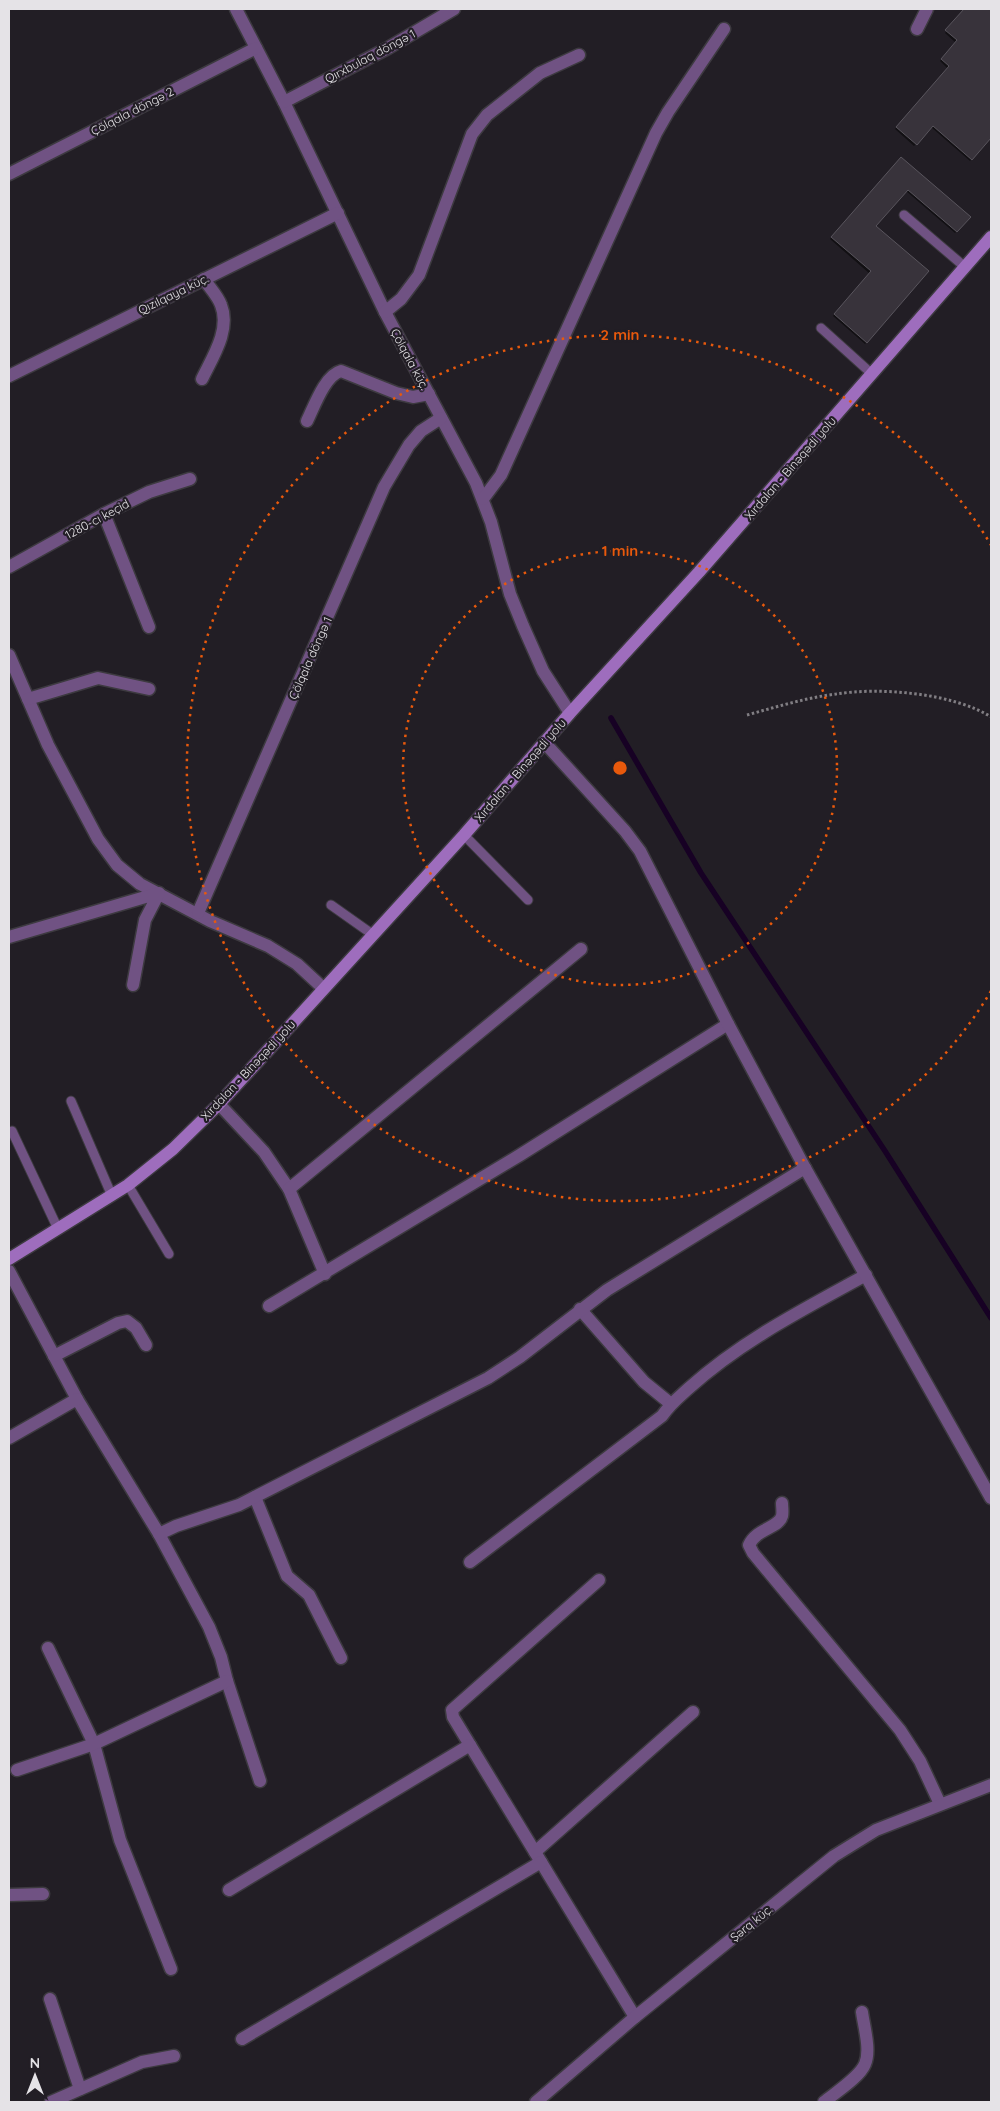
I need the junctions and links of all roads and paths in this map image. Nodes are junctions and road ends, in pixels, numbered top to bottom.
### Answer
1 (236, 9) edge
2 (454, 9) edge
3 (927, 9) edge
4 (724, 29) dead end
5 (917, 29) dead end
6 (256, 48) junction
7 (579, 55) dead end
8 (284, 102) junction
9 (9, 174) edge
10 (338, 213) junction
11 (904, 215) dead end
12 (991, 237) edge
13 (965, 267) junction
14 (204, 279) junction
15 (385, 312) junction
16 (821, 328) dead end
17 (872, 374) junction
18 (9, 376) edge
19 (202, 379) dead end
20 (428, 394) junction
21 (441, 418) junction
22 (306, 421) dead end
23 (190, 479) dead end
24 (483, 499) junction
25 (104, 514) junction
26 (9, 567) edge
27 (149, 627) dead end
28 (9, 655) edge
29 (149, 689) dead end
30 (28, 700) junction
31 (570, 713) junction
32 (747, 715) dead end
33 (991, 717) edge
34 (544, 742) junction
35 (464, 835) junction
36 (159, 894) junction
37 (528, 900) dead end
38 (331, 906) dead end
39 (198, 913) junction
40 (372, 934) junction
41 (9, 937) edge
42 (581, 949) dead end
43 (133, 985) dead end
44 (323, 988) junction
45 (728, 1024) junction
46 (71, 1101) dead end
47 (219, 1104) junction
48 (12, 1131) dead end
49 (805, 1168) junction
50 (128, 1186) junction
51 (289, 1189) junction
52 (112, 1196) junction
53 (58, 1229) junction
54 (169, 1254) dead end
55 (9, 1259) edge
56 (9, 1271) edge
57 (325, 1274) junction
58 (866, 1274) junction
59 (269, 1306) dead end
60 (580, 1309) junction
61 (146, 1345) dead end
62 (54, 1356) junction
63 (77, 1399) junction
64 (671, 1404) junction
65 (9, 1438) edge
66 (255, 1497) junction
67 (991, 1498) edge
68 (782, 1503) dead end
69 (159, 1534) junction
70 (470, 1562) dead end
71 (599, 1580) dead end
72 (48, 1648) dead end
73 (341, 1658) dead end
74 (227, 1682) junction
75 (692, 1712) dead end
76 (94, 1744) junction
77 (470, 1745) junction
78 (17, 1770) dead end
79 (260, 1781) dead end
80 (991, 1785) edge
81 (940, 1804) junction
82 (538, 1857) junction
83 (229, 1890) dead end
84 (43, 1894) dead end
85 (9, 1895) edge
86 (171, 1969) dead end
87 (50, 1999) dead end
88 (862, 2012) dead end
89 (635, 2017) junction
90 (242, 2039) dead end
91 (174, 2056) dead end
92 (80, 2089) junction
93 (51, 2102) edge
94 (536, 2102) edge
95 (824, 2102) edge

1 - 6 street, Çölqala küç.
2 - 8 street, Qırxbulaq döngə 1
3 - 5 street
4 - 24 street
6 - 8 street, Çölqala küç.
6 - 9 street, Çölqala döngə 2
7 - 15 street
8 - 10 street, Çölqala küç.
10 - 14 street, Qızılqaya küç.
10 - 15 street, Çölqala küç.
11 - 13 lane
12 - 13 main road, Xırdalan - Binəqədi yolu
13 - 17 main road, Xırdalan - Binəqədi yolu
14 - 18 street, Qızılqaya küç.
14 - 19 street
15 - 20 street, Çölqala küç.
16 - 17 lane
17 - 31 main road, Xırdalan - Binəqədi yolu
20 - 21 street, Çölqala küç.
20 - 22 street
21 - 24 street, Çölqala küç.
21 - 39 street, Çölqala döngə 1
23 - 25 street, 1280-cı keçid
24 - 31 street, Çölqala küç.
25 - 26 street, 1280-cı keçid
25 - 27 street
28 - 30 street
29 - 30 street
30 - 36 street
31 - 34 main road, Xırdalan - Binəqədi yolu
32 - 33 path
34 - 35 main road, Xırdalan - Binəqədi yolu
34 - 45 street
35 - 37 lane
35 - 40 main road, Xırdalan - Binəqədi yolu
36 - 39 street
36 - 41 street
36 - 43 street
38 - 40 lane
39 - 44 street
40 - 44 main road, Xırdalan - Binəqədi yolu
42 - 51 street
44 - 47 main road, Xırdalan - Binəqədi yolu
45 - 49 street
45 - 57 street
46 - 52 lane
47 - 50 main road, Xırdalan - Binəqədi yolu
47 - 51 street
48 - 53 lane
49 - 58 street
49 - 60 street
50 - 52 main road, Xırdalan - Binəqədi yolu
50 - 54 lane
51 - 57 street
52 - 53 main road, Xırdalan - Binəqədi yolu
53 - 55 main road, Xırdalan - Binəqədi yolu
56 - 62 street
57 - 59 street
58 - 64 street
58 - 67 street
60 - 64 street
60 - 66 street
61 - 62 street
62 - 63 street
63 - 65 street
63 - 69 street
64 - 70 street
66 - 69 street
66 - 73 street
68 - 81 street
69 - 74 street
71 - 77 street
72 - 76 street
74 - 76 street
74 - 79 street
75 - 82 street
76 - 78 street
76 - 86 street
77 - 82 street
77 - 83 street
80 - 81 street, Şərq küç.
81 - 89 street, Şərq küç.
82 - 89 street
82 - 90 street
84 - 85 street
87 - 92 street
88 - 95 street
89 - 94 street, Şərq küç.
91 - 92 street
92 - 93 street

